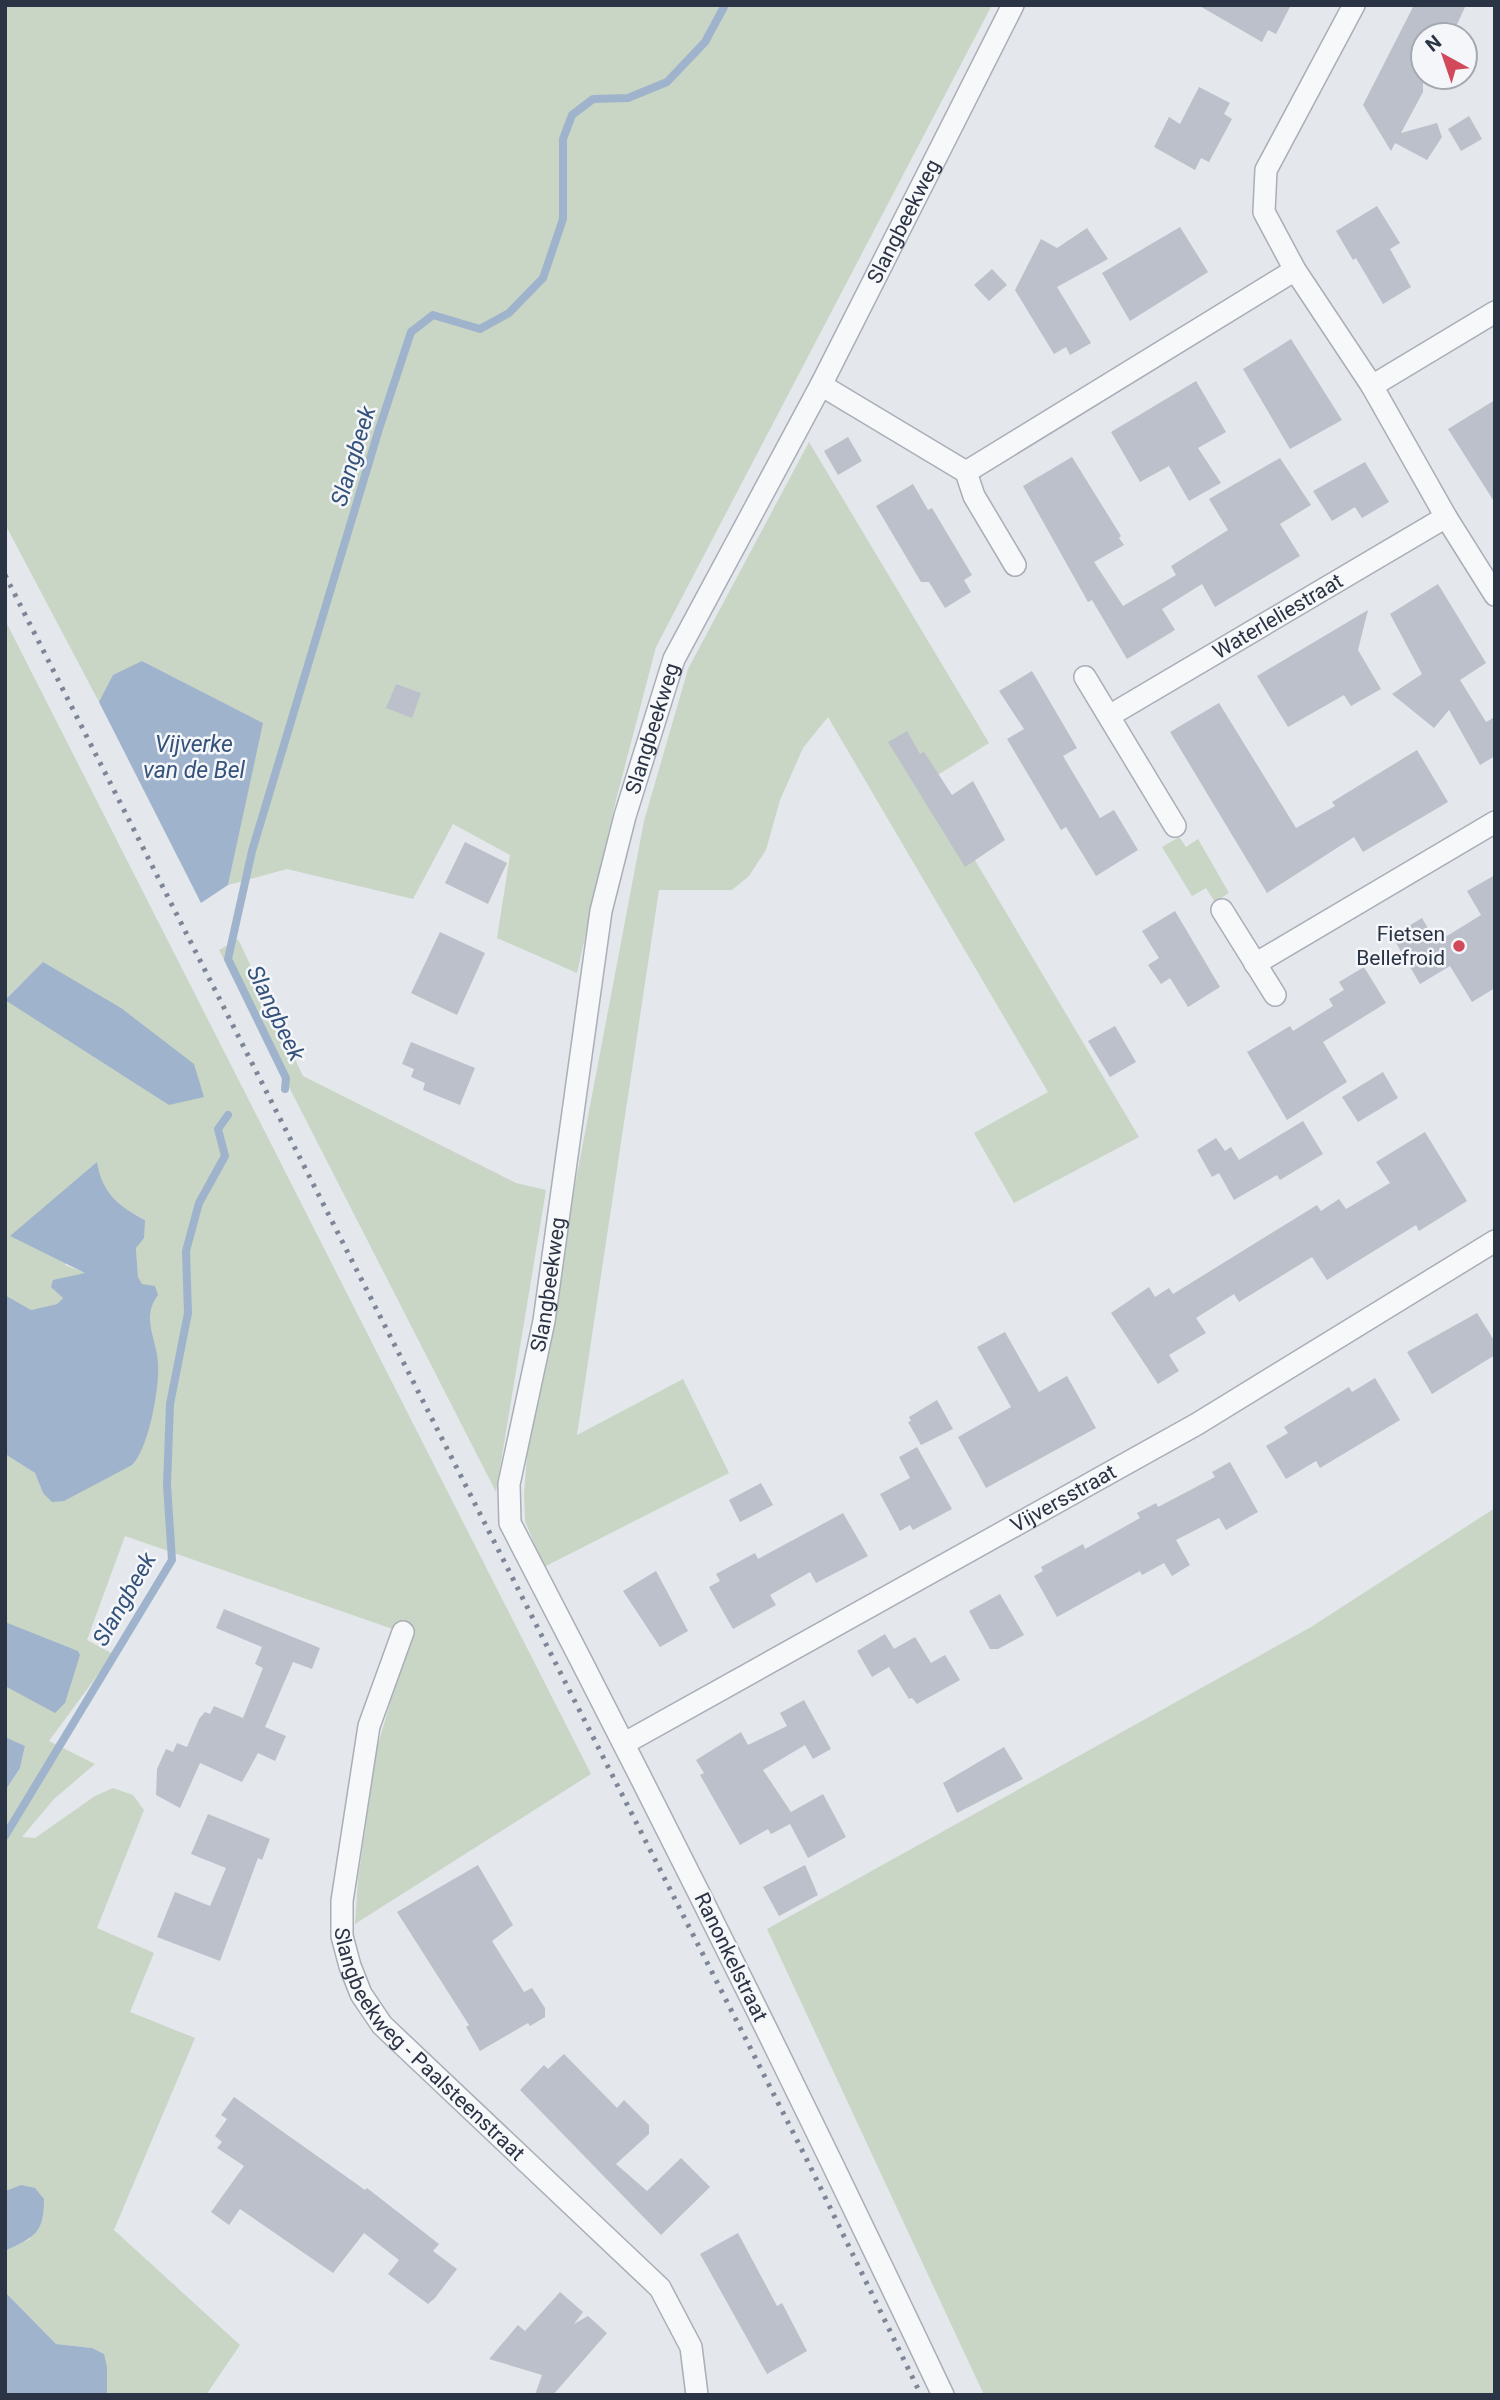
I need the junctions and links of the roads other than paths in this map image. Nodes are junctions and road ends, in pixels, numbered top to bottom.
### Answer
1 (1013, 5) edge
2 (1354, 5) edge
3 (1295, 270) junction
4 (1495, 312) edge
5 (821, 385) junction
6 (1372, 386) junction
7 (966, 472) junction
8 (1446, 517) junction
9 (1015, 565) dead end
10 (1495, 595) edge
11 (1085, 677) dead end
12 (1109, 716) junction
13 (1495, 822) edge
14 (1175, 826) dead end
15 (1222, 910) dead end
16 (1255, 964) junction
17 (1275, 995) dead end
18 (1495, 1241) edge
19 (510, 1523) joint
20 (403, 1632) dead end
21 (625, 1743) junction
22 (697, 2395) edge
23 (943, 2395) edge

1 - 5 street, Slangbeekweg
2 - 3 street
3 - 6 street
3 - 7 street
4 - 6 street
5 - 7 street
5 - 19 street, Slangbeekweg
6 - 8 street
7 - 9 street
8 - 10 street
8 - 12 street, Waterleliestraat
11 - 12 street
12 - 14 street
13 - 16 street
15 - 16 street
16 - 17 street
18 - 21 street, Vijversstraat
19 - 21 street, Ranonkelstraat
20 - 22 street, Slangbeekweg - Paalsteenstraat
21 - 23 street, Ranonkelstraat

